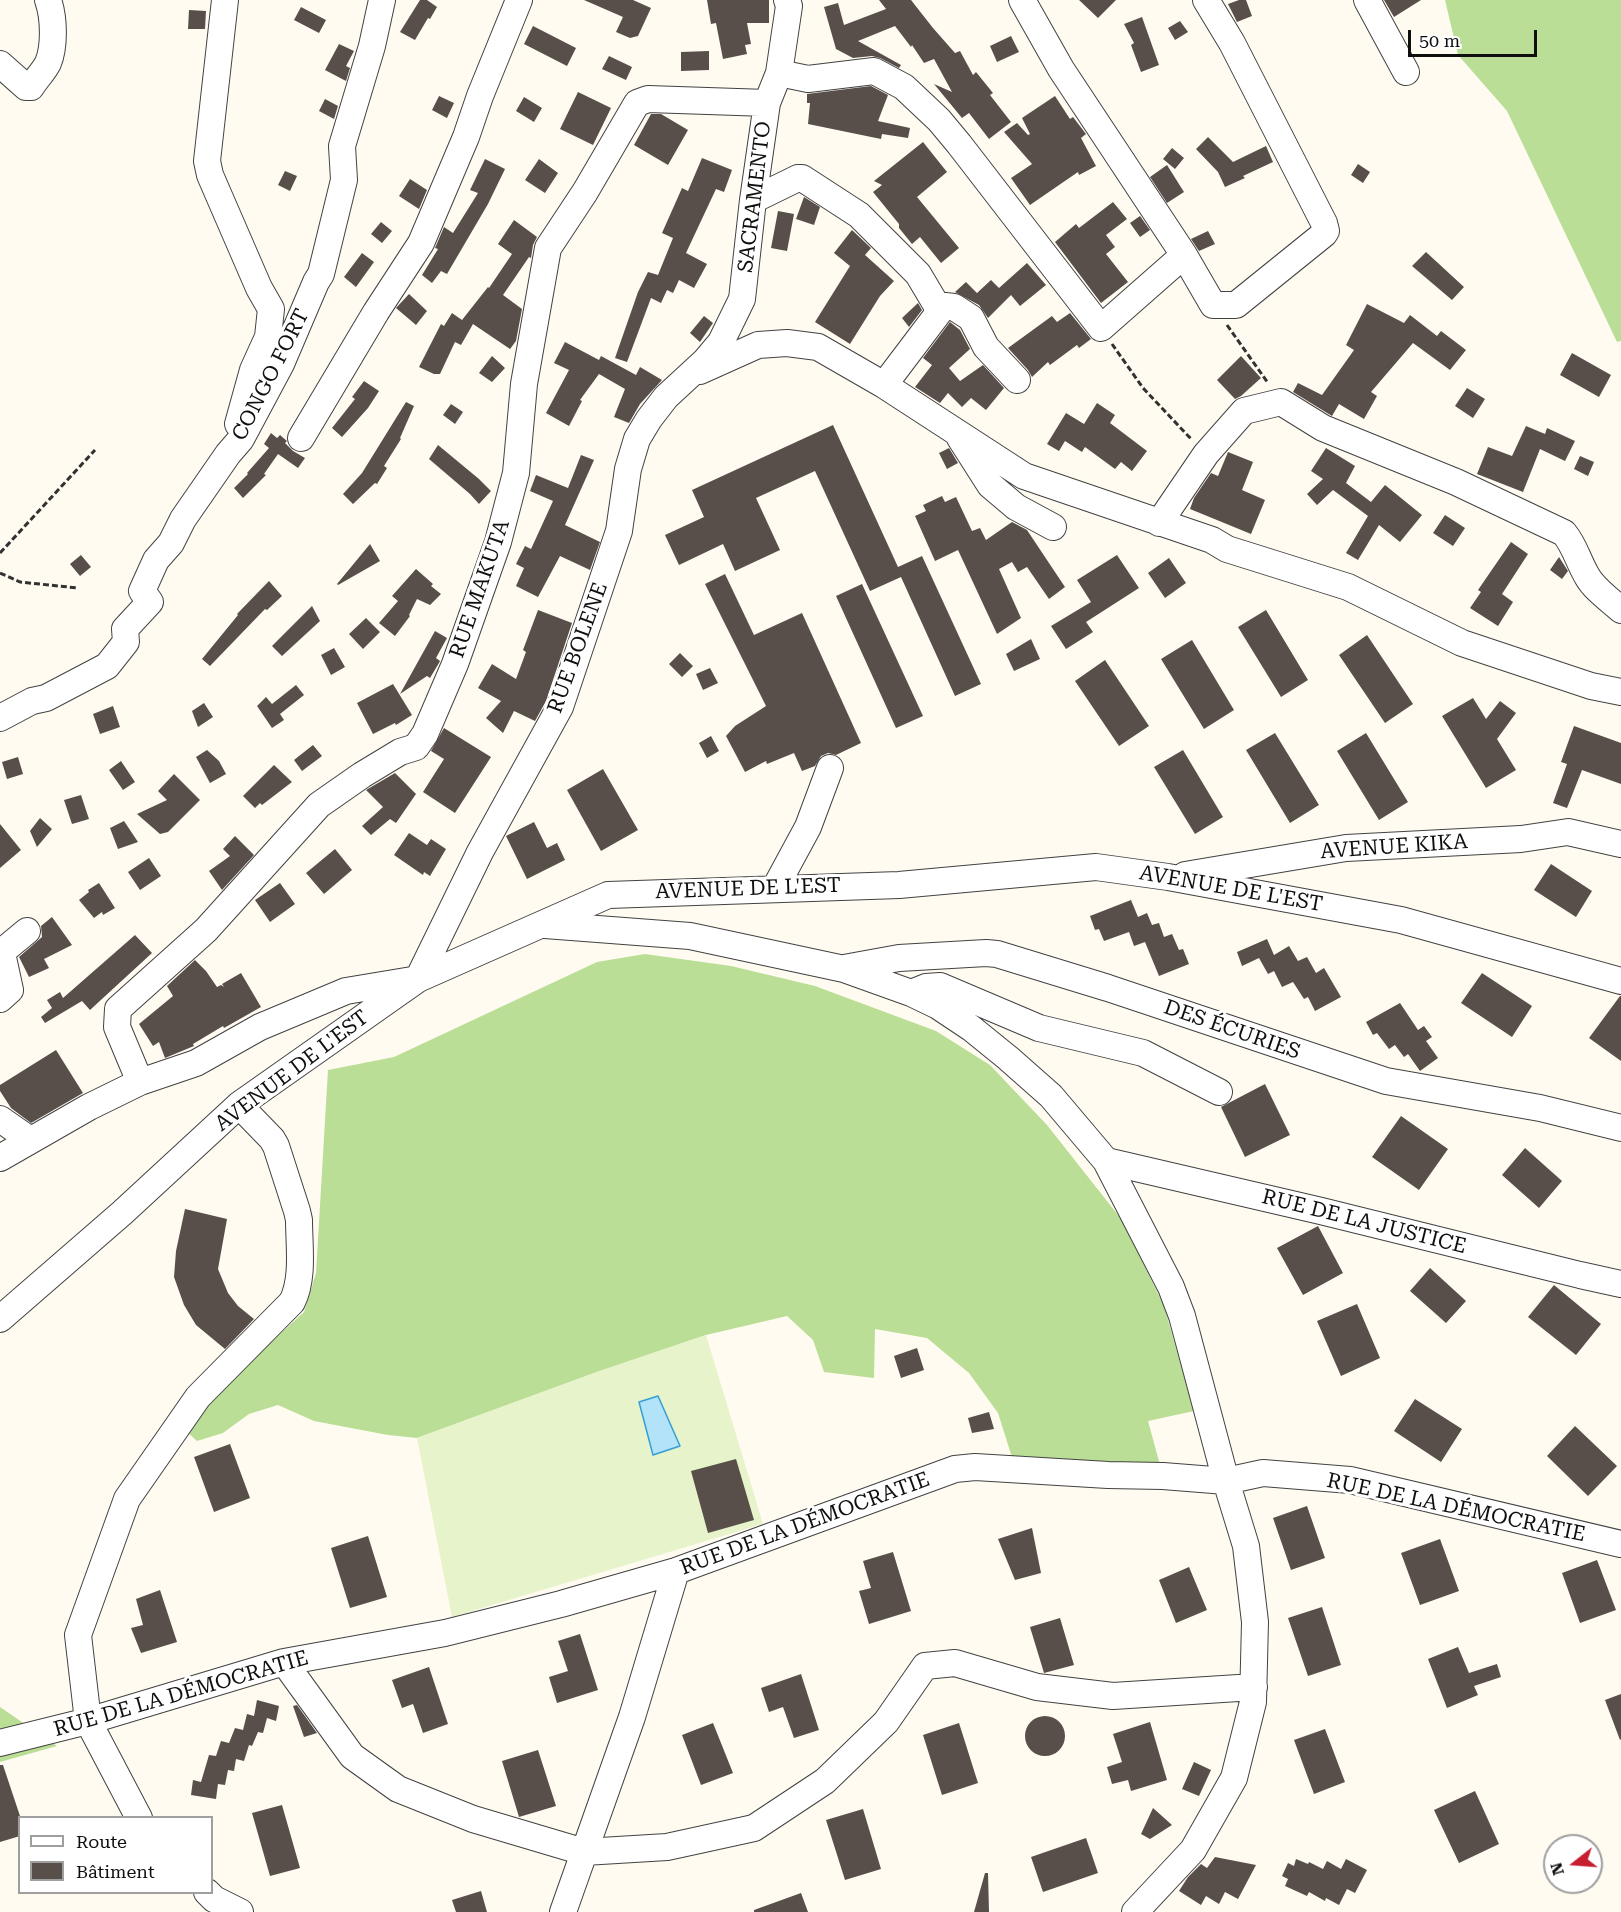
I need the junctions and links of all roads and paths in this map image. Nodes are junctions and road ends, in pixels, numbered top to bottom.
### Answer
1 (48, 0) edge
2 (225, 0) edge
3 (382, 0) edge
4 (519, 0) edge
5 (788, 0) edge
6 (1022, 0) edge
7 (1206, 0) edge
8 (1367, 0) edge
9 (0, 64) edge
10 (1406, 72) dead end
11 (779, 73) junction
12 (767, 103) junction
13 (753, 200) junction
14 (1184, 255) junction
15 (1213, 305) junction
16 (940, 311) junction
17 (1101, 328) junction
18 (686, 378) junction
19 (1017, 380) dead end
20 (884, 385) junction
21 (1281, 402) junction
22 (954, 430) junction
23 (301, 438) dead end
24 (241, 440) junction
25 (95, 450) dead end
26 (1206, 454) junction
27 (1159, 523) junction
28 (1053, 527) dead end
29 (0, 553) edge
30 (0, 573) edge
31 (78, 588) dead end
32 (1621, 610) edge
33 (1621, 692) edge
34 (0, 718) edge
35 (830, 768) dead end
36 (1621, 844) edge
37 (1168, 878) junction
38 (775, 888) junction
39 (540, 924) junction
40 (27, 931) dead end
41 (844, 969) junction
42 (418, 979) junction
43 (1621, 981) edge
44 (911, 993) junction
45 (0, 999) edge
46 (140, 1082) junction
47 (1219, 1092) dead end
48 (239, 1105) junction
49 (0, 1119) edge
50 (1621, 1128) edge
51 (30, 1140) junction
52 (0, 1158) edge
53 (1106, 1161) junction
54 (1621, 1284) edge
55 (0, 1319) edge
56 (1226, 1481) junction
57 (1621, 1544) edge
58 (676, 1571) junction
59 (284, 1662) junction
60 (1254, 1686) junction
61 (88, 1722) junction
62 (0, 1743) edge
63 (138, 1816) edge
64 (584, 1852) junction
65 (208, 1894) edge
66 (240, 1912) edge
67 (563, 1912) edge
68 (1135, 1912) edge

1 - 9 street
2 - 24 street
3 - 24 street, CONGO FORT
4 - 23 street
5 - 11 street, SACRAMENTO
6 - 14 street
7 - 15 street
8 - 10 street
11 - 12 street, SACRAMENTO
11 - 17 street
12 - 13 street, SACRAMENTO
12 - 46 street, RUE MAKUTA
13 - 16 street
13 - 18 street, SACRAMENTO
14 - 15 street
14 - 17 street
15 - 21 path
16 - 19 street
16 - 20 street
17 - 26 path
18 - 20 street
18 - 42 street, RUE BOLENE
20 - 22 street
21 - 26 street
21 - 32 street
22 - 27 street
22 - 28 street
24 - 34 street, CONGO FORT
25 - 29 path
26 - 27 street
27 - 33 street
30 - 31 path
35 - 38 street
36 - 37 street, AVENUE KIKA
37 - 38 street, AVENUE DE L'EST
37 - 43 street, AVENUE DE L'EST
38 - 39 street, AVENUE DE L'EST
39 - 41 street
39 - 42 street, AVENUE DE L'EST
40 - 45 street
41 - 44 street
41 - 50 street, DES ÉCURIES
42 - 46 street
42 - 48 street, AVENUE DE L'EST
44 - 47 street
44 - 53 street
46 - 51 street
48 - 55 street, AVENUE DE L'EST
48 - 61 street
49 - 51 street
51 - 52 street
53 - 54 street, RUE DE LA JUSTICE
53 - 56 street
56 - 57 street, RUE DE LA DÉMOCRATIE
56 - 58 street, RUE DE LA DÉMOCRATIE
56 - 60 street
58 - 59 street, RUE DE LA DÉMOCRATIE
58 - 64 street
59 - 61 street, RUE DE LA DÉMOCRATIE
59 - 64 street
60 - 64 street
60 - 68 street
61 - 62 street, RUE DE LA DÉMOCRATIE
61 - 63 street
64 - 67 street
65 - 66 street

